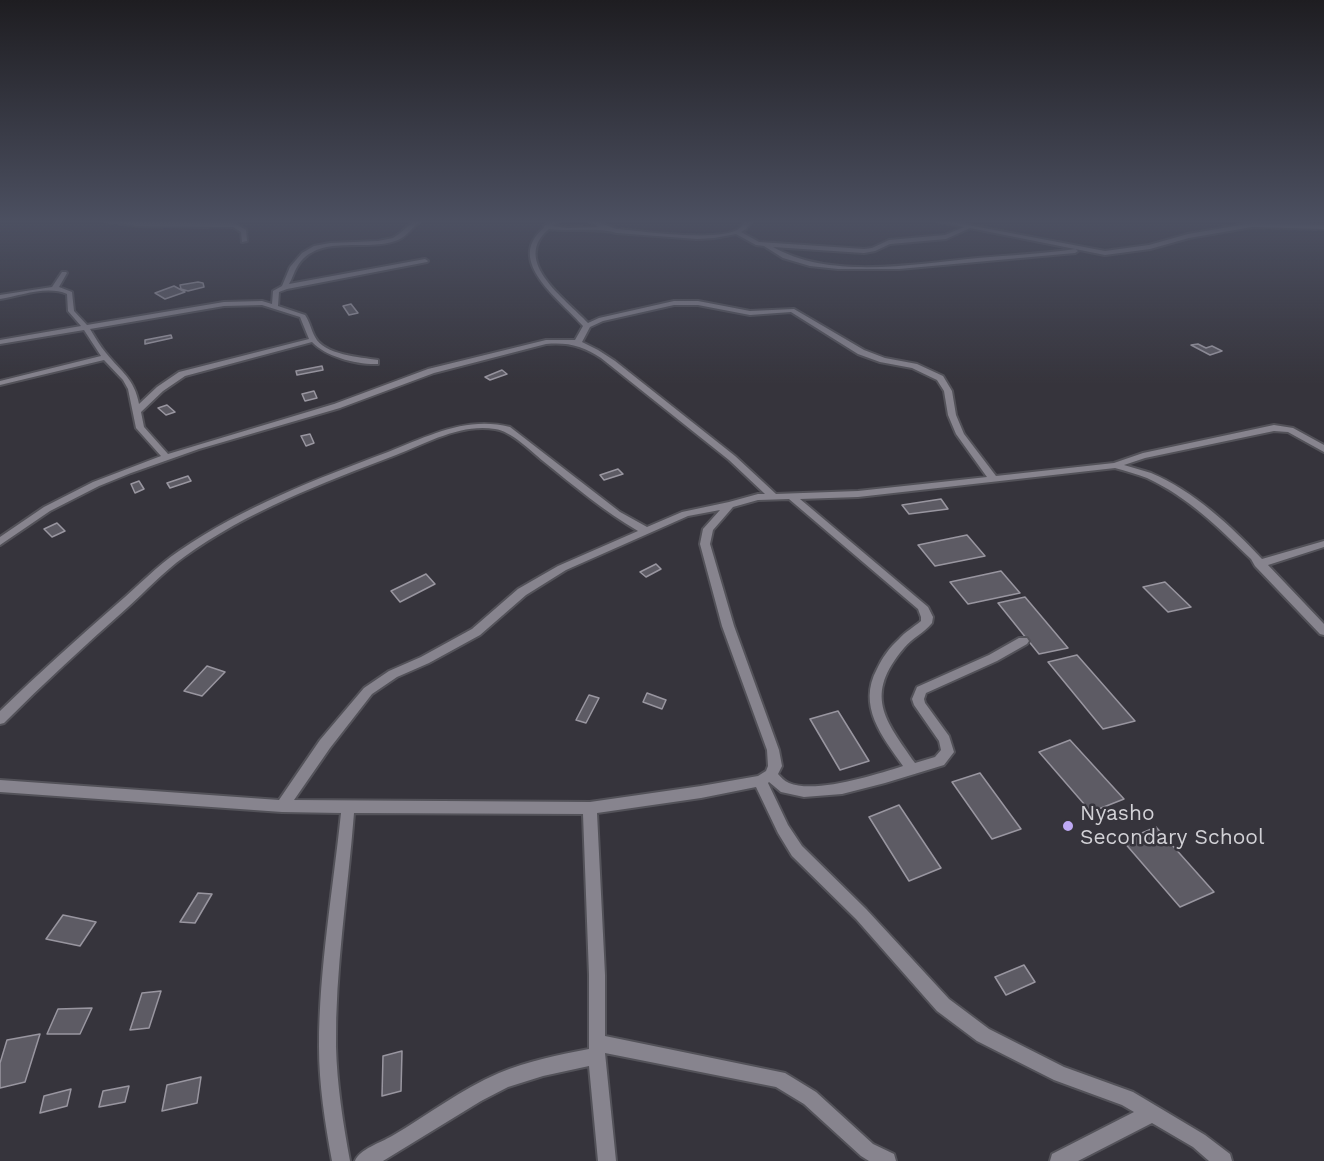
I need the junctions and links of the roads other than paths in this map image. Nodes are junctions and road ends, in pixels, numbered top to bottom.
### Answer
1 (63, 275) edge
2 (290, 275) edge
3 (349, 275) edge
4 (541, 275) edge
5 (285, 287) junction
6 (57, 288) junction
7 (0, 297) edge
8 (275, 305) junction
9 (587, 326) junction
10 (87, 329) junction
11 (312, 340) junction
12 (0, 342) edge
13 (578, 342) junction
14 (105, 357) junction
15 (375, 362) dead end
16 (0, 383) edge
17 (136, 412) junction
18 (1324, 449) edge
19 (167, 458) junction
20 (1116, 465) junction
21 (993, 478) junction
22 (773, 496) junction
23 (792, 497) junction
24 (730, 506) junction
25 (646, 531) junction
26 (0, 542) edge
27 (1324, 544) edge
28 (1259, 564) junction
29 (1324, 631) edge
30 (1023, 641) dead end
31 (0, 719) edge
32 (911, 768) junction
33 (765, 778) junction
34 (0, 786) edge
35 (282, 806) junction
36 (348, 808) junction
37 (590, 808) junction
38 (597, 1050) junction
39 (1152, 1113) junction
40 (341, 1161) edge
41 (364, 1161) edge
42 (606, 1161) edge
43 (887, 1161) edge
44 (1059, 1161) edge
45 (1223, 1161) edge

1 - 6 street
2 - 5 street
3 - 5 street
4 - 9 street
5 - 8 street
6 - 7 street
6 - 10 street
8 - 10 street
8 - 11 street
9 - 13 street
9 - 21 street
10 - 12 street
10 - 14 street
11 - 15 street
11 - 17 street
13 - 19 street
13 - 22 street
14 - 16 street
14 - 17 street
17 - 19 street
18 - 20 street
19 - 26 street
20 - 21 street
20 - 28 street
21 - 23 street
22 - 23 street
22 - 24 street
23 - 32 street
24 - 25 street
24 - 33 street
25 - 31 street
25 - 35 street
27 - 28 street
28 - 29 street
30 - 32 street
32 - 33 street
33 - 37 street
33 - 39 street
34 - 35 street
35 - 36 street
36 - 37 street
36 - 40 street
37 - 38 street
38 - 41 street
38 - 42 street
38 - 43 street
39 - 44 street
39 - 45 street

